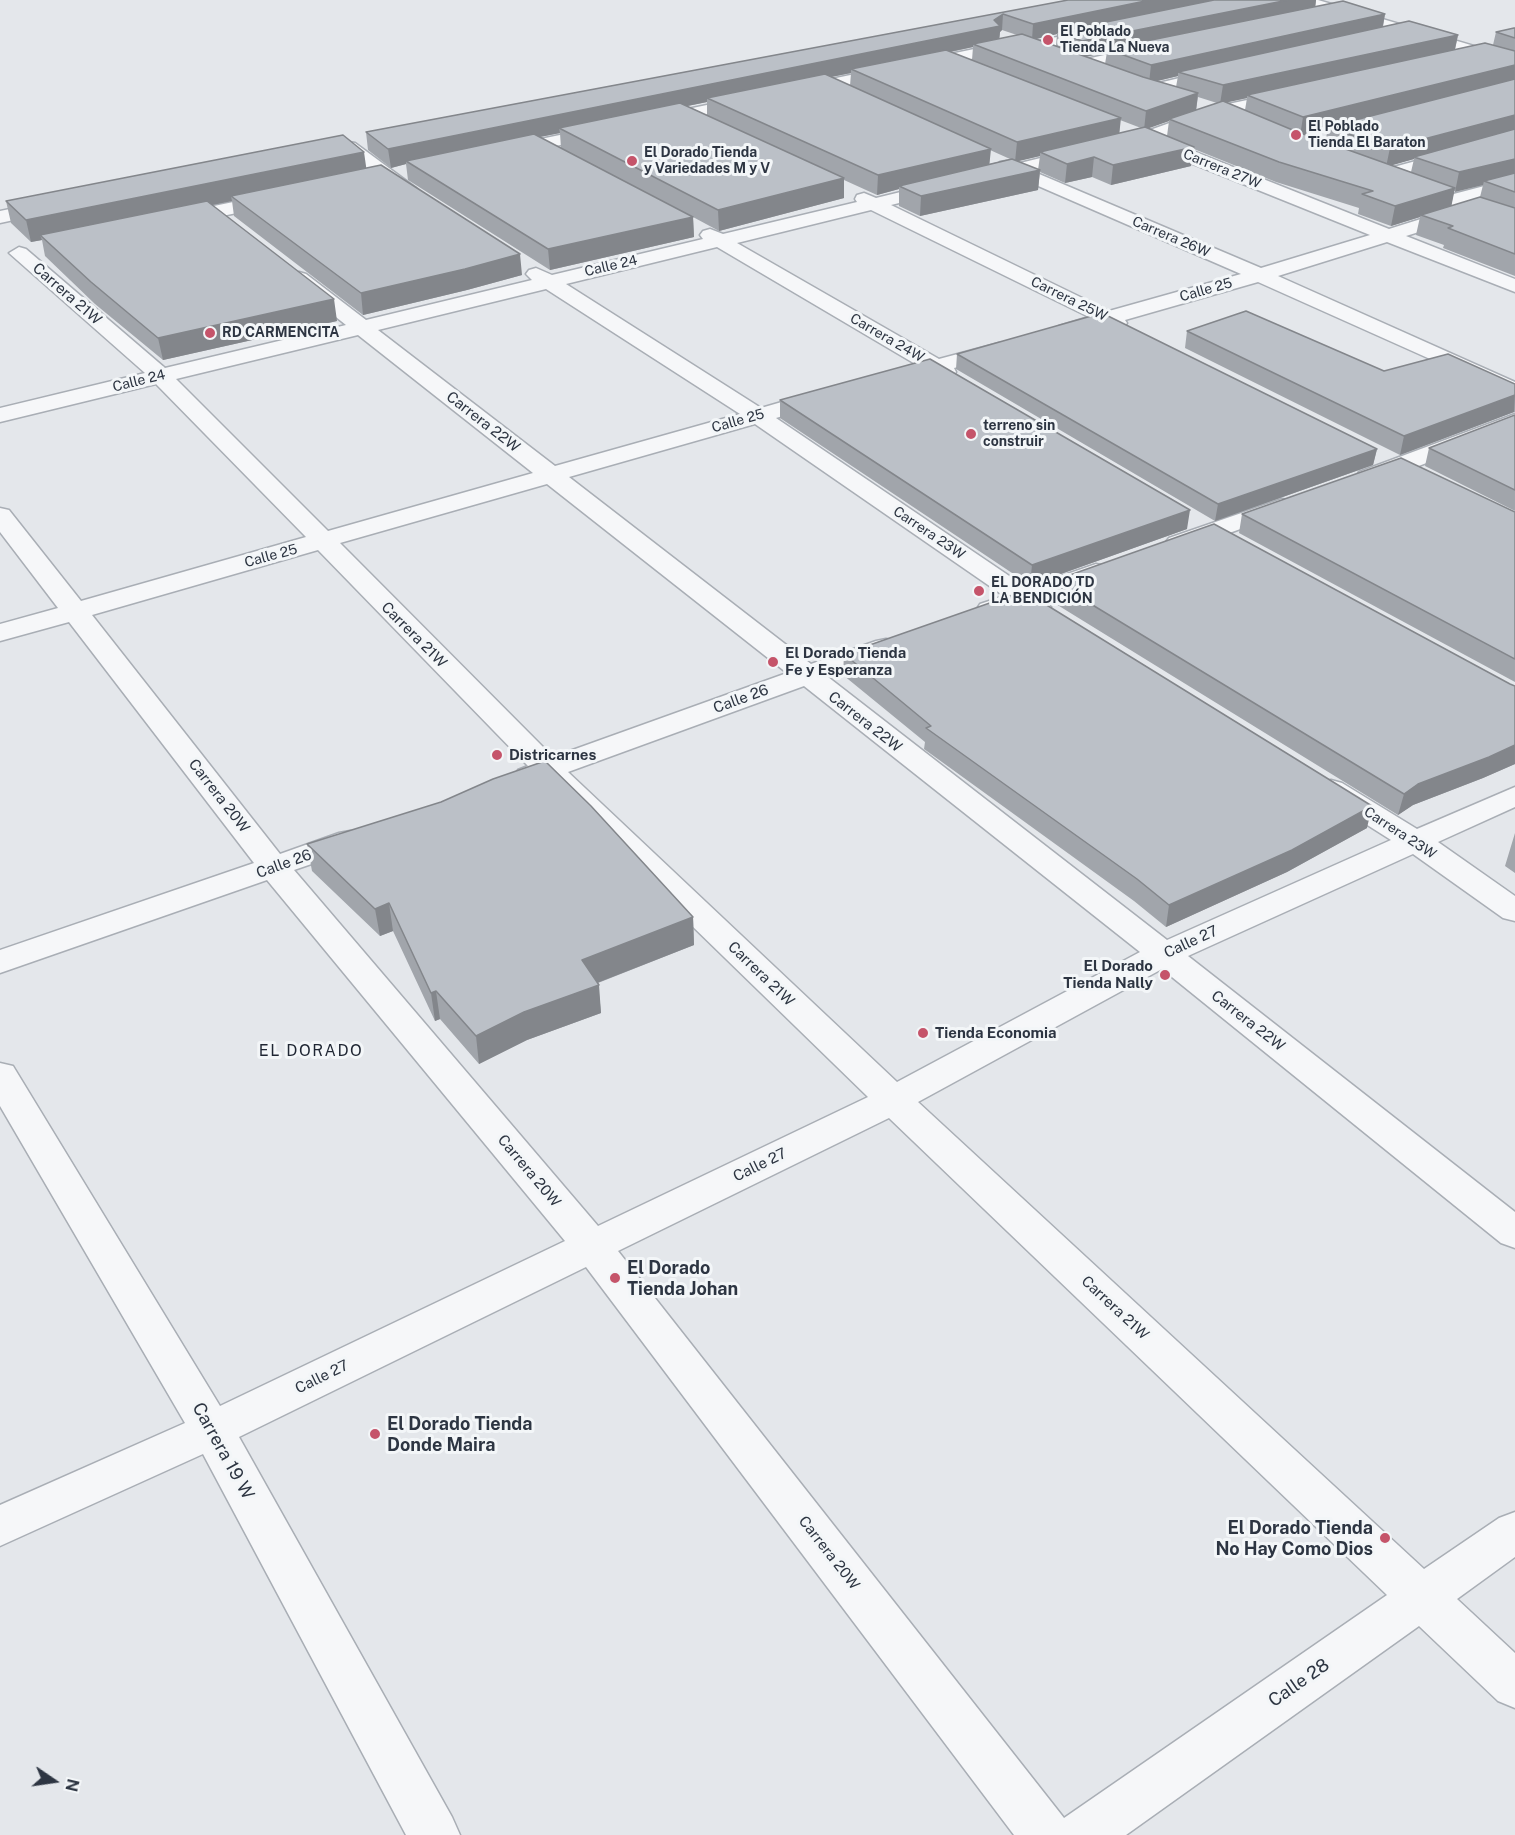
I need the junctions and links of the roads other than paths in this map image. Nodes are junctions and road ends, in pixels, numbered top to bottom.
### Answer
1 (1303, 0) edge
2 (1339, 10) junction
3 (1305, 18) edge
4 (1121, 28) edge
5 (1405, 32) junction
6 (991, 33) edge
7 (1381, 37) edge
8 (1027, 46) junction
9 (1170, 46) edge
10 (916, 47) edge
11 (1482, 53) junction
12 (948, 60) junction
13 (1448, 61) edge
14 (1515, 63) edge
15 (1079, 65) junction
16 (1242, 69) edge
17 (981, 73) edge
18 (1109, 75) edge
19 (1129, 82) edge
20 (827, 85) junction
21 (1148, 90) junction
22 (1312, 91) edge
23 (849, 95) edge
24 (1220, 111) junction
25 (684, 115) junction
26 (1250, 123) edge
27 (639, 124) edge
28 (1112, 125) edge
29 (616, 129) edge
30 (715, 129) edge
31 (1145, 138) junction
32 (1515, 139) edge
33 (373, 142) edge
34 (538, 145) junction
35 (350, 147) junction
36 (327, 152) edge
37 (491, 154) edge
38 (558, 155) edge
39 (989, 159) edge
40 (1011, 169) junction
41 (409, 171) edge
42 (386, 176) junction
43 (363, 181) edge
44 (1515, 183) edge
45 (1414, 186) edge
46 (851, 192) dead end
47 (1433, 193) edge
48 (294, 195) edge
49 (1453, 200) junction
50 (426, 202) edge
51 (872, 202) junction
52 (67, 204) edge
53 (214, 212) junction
54 (0, 217) edge
55 (157, 224) edge
56 (689, 225) edge
57 (233, 226) edge
58 (1386, 234) junction
59 (720, 241) junction
60 (20, 252) edge
61 (517, 261) edge
62 (288, 269) edge
63 (1260, 275) junction
64 (547, 281) junction
65 (1515, 286) edge
66 (1108, 318) junction
67 (362, 327) junction
68 (1050, 334) edge
69 (1139, 334) edge
70 (1016, 344) edge
71 (936, 366) junction
72 (161, 376) junction
73 (880, 382) edge
74 (967, 385) edge
75 (1515, 390) edge
76 (847, 391) edge
77 (0, 415) edge
78 (758, 415) junction
79 (1515, 421) edge
80 (1369, 450) edge
81 (1411, 471) junction
82 (551, 475) junction
83 (1345, 485) edge
84 (1312, 496) edge
85 (0, 515) edge
86 (1201, 525) junction
87 (321, 542) junction
88 (1243, 548) edge
89 (1156, 551) edge
90 (1123, 563) edge
91 (1024, 598) junction
92 (75, 610) junction
93 (969, 617) edge
94 (1064, 623) edge
95 (0, 633) edge
96 (915, 637) edge
97 (805, 675) junction
98 (548, 769) junction
99 (1304, 773) edge
100 (504, 785) edge
101 (1515, 796) edge
102 (373, 832) edge
103 (1414, 841) junction
104 (274, 867) junction
105 (1515, 911) edge
106 (1164, 954) junction
107 (0, 962) edge
108 (0, 1075) edge
109 (893, 1100) junction
110 (1515, 1233) edge
111 (592, 1246) junction
112 (212, 1430) junction
113 (0, 1526) edge
114 (1515, 1532) edge
115 (1422, 1596) junction
116 (1515, 1685) edge
117 (434, 1835) edge
118 (1047, 1835) edge
119 (1083, 1835) edge

1 - 2 street
2 - 3 street
2 - 5 street
4 - 8 street
5 - 7 street
5 - 11 street
6 - 8 street
8 - 12 street
8 - 15 street
9 - 15 street
10 - 12 street
11 - 13 street
11 - 14 street
12 - 17 street
12 - 20 street
15 - 18 street
16 - 21 street
19 - 21 street
20 - 23 street
20 - 25 street
21 - 24 street
22 - 24 street, Calle 24
24 - 26 street
24 - 31 street, Calle 24
25 - 27 street
25 - 30 street
28 - 31 street, Carrera 27W
29 - 34 street
31 - 40 street, Calle 24
31 - 58 street, Carrera 27W
32 - 45 street
33 - 35 street
34 - 37 street
34 - 38 street
35 - 36 street
35 - 42 street
39 - 40 street, Carrera 26W
40 - 51 street, Calle 24
40 - 63 street, Carrera 26W
41 - 42 street
42 - 43 street
42 - 50 street
44 - 49 street
46 - 51 street, Carrera 25W
47 - 49 street
48 - 53 street
49 - 58 street, Calle 25
51 - 59 street, Calle 24
51 - 66 street, Carrera 25W
52 - 54 street
53 - 55 street
53 - 57 street
56 - 59 street, Carrera 24W
58 - 63 street, Calle 25
58 - 65 street, Carrera 27W
59 - 64 street, Calle 24
59 - 71 street, Carrera 24W
60 - 72 street, Carrera 21W
61 - 64 street, Carrera 23W
62 - 67 street, Carrera 22W
63 - 66 street, Calle 25
63 - 75 street, Carrera 26W
64 - 67 street, Calle 24
64 - 78 street, Carrera 23W
66 - 68 street, Calle 25
66 - 69 street, Carrera 25W
67 - 72 street, Calle 24
67 - 82 street, Carrera 22W
70 - 71 street
71 - 73 street
71 - 74 street, Carrera 24W
72 - 77 street, Calle 24
72 - 87 street, Carrera 21W
76 - 78 street, Calle 25
78 - 82 street, Calle 25
78 - 91 street, Carrera 23W
79 - 81 street
80 - 81 street
81 - 83 street
82 - 87 street, Calle 25
82 - 97 street, Carrera 22W
84 - 86 street
85 - 92 street, Carrera 20W
86 - 88 street
86 - 89 street
87 - 92 street, Calle 25
87 - 98 street, Carrera 21W
90 - 91 street
91 - 93 street
91 - 94 street, Carrera 23W
92 - 95 street, Calle 25
92 - 104 street, Carrera 20W
96 - 97 street, Calle 26
97 - 98 street, Calle 26
97 - 106 street, Carrera 22W
98 - 100 street, Calle 26
98 - 109 street, Carrera 21W
99 - 103 street, Carrera 23W
101 - 103 street, Calle 27
102 - 104 street, Calle 26
103 - 105 street, Carrera 23W
103 - 106 street, Calle 27
104 - 107 street, Calle 26
104 - 111 street, Carrera 20W
106 - 109 street, Calle 27
106 - 110 street, Carrera 22W
108 - 112 street, Carrera 19 W
109 - 111 street, Calle 27
109 - 115 street, Carrera 21W
111 - 112 street, Calle 27
111 - 118 street, Carrera 20W
112 - 113 street, Calle 27
112 - 117 street, Carrera 19 W
114 - 115 street, Calle 28
115 - 116 street, Carrera 21W
115 - 119 street, Calle 28

